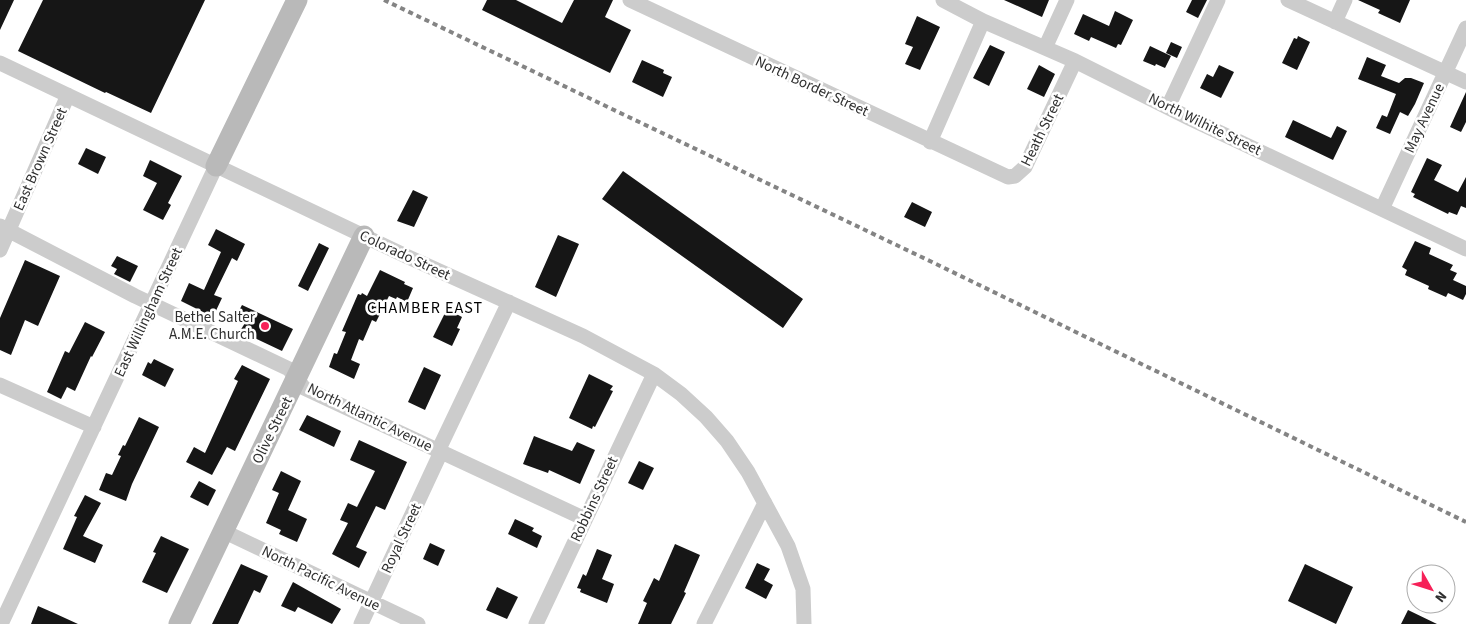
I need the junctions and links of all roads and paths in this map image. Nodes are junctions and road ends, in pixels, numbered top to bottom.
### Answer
1 (297, 0) edge
2 (630, 0) edge
3 (943, 0) edge
4 (1067, 0) edge
5 (1218, 0) edge
6 (1288, 0) edge
7 (1345, 0) edge
8 (651, 4) edge
9 (983, 21) junction
10 (1335, 22) junction
11 (1466, 28) edge
12 (1044, 48) junction
13 (1075, 61) junction
14 (0, 63) edge
15 (1445, 72) junction
16 (1466, 82) edge
17 (68, 95) junction
18 (1168, 107) junction
19 (930, 142) junction
20 (216, 166) junction
21 (994, 172) joint
22 (1382, 209) junction
23 (4, 228) edge
24 (364, 236) junction
25 (1466, 249) edge
26 (0, 250) edge
27 (509, 302) junction
28 (152, 304) junction
29 (654, 374) junction
30 (297, 378) junction
31 (0, 385) edge
32 (94, 427) junction
33 (440, 451) junction
34 (766, 503) junction
35 (585, 519) junction
36 (223, 531) junction
37 (372, 602) junction
38 (1, 624) edge
39 (179, 624) edge
40 (361, 624) edge
41 (418, 624) edge
42 (536, 624) edge
43 (704, 624) edge
44 (804, 624) edge

1 - 20 street, East Willingham Street
2 - 8 street, North Border Street
3 - 9 street, North Wilhite Street
4 - 12 street
5 - 18 street
6 - 10 street
7 - 10 street
8 - 19 street, North Border Street
9 - 12 street, North Wilhite Street
9 - 19 street
10 - 15 street
11 - 15 street, May Avenue
12 - 13 street, North Wilhite Street
13 - 18 street, North Wilhite Street
13 - 21 street, Heath Street
14 - 17 street, Colorado Street
15 - 16 street
15 - 22 street, May Avenue
17 - 20 street, Colorado Street
17 - 23 street, East Brown Street
18 - 22 street, North Wilhite Street
19 - 21 street, North Border Street
20 - 24 street, Colorado Street
20 - 28 street, East Willingham Street
22 - 25 street, North Wilhite Street
23 - 26 street, East Brown Street
23 - 28 street, North Atlantic Avenue
24 - 27 street, Colorado Street
24 - 30 street, Olive Street
27 - 29 street, Colorado Street
27 - 33 street, Royal Street
28 - 30 street, North Atlantic Avenue
28 - 32 street, East Willingham Street
29 - 34 street, Colorado Street
29 - 35 street, Robbins Street
30 - 33 street, North Atlantic Avenue
30 - 36 street, Olive Street
31 - 32 street
32 - 38 street, East Willingham Street
33 - 35 street, North Atlantic Avenue
33 - 37 street, Royal Street
34 - 43 street
34 - 44 street, Colorado Street
35 - 42 street, Robbins Street
36 - 37 street, North Pacific Avenue
36 - 39 street, Olive Street
37 - 40 street, Royal Street
37 - 41 street, North Pacific Avenue

